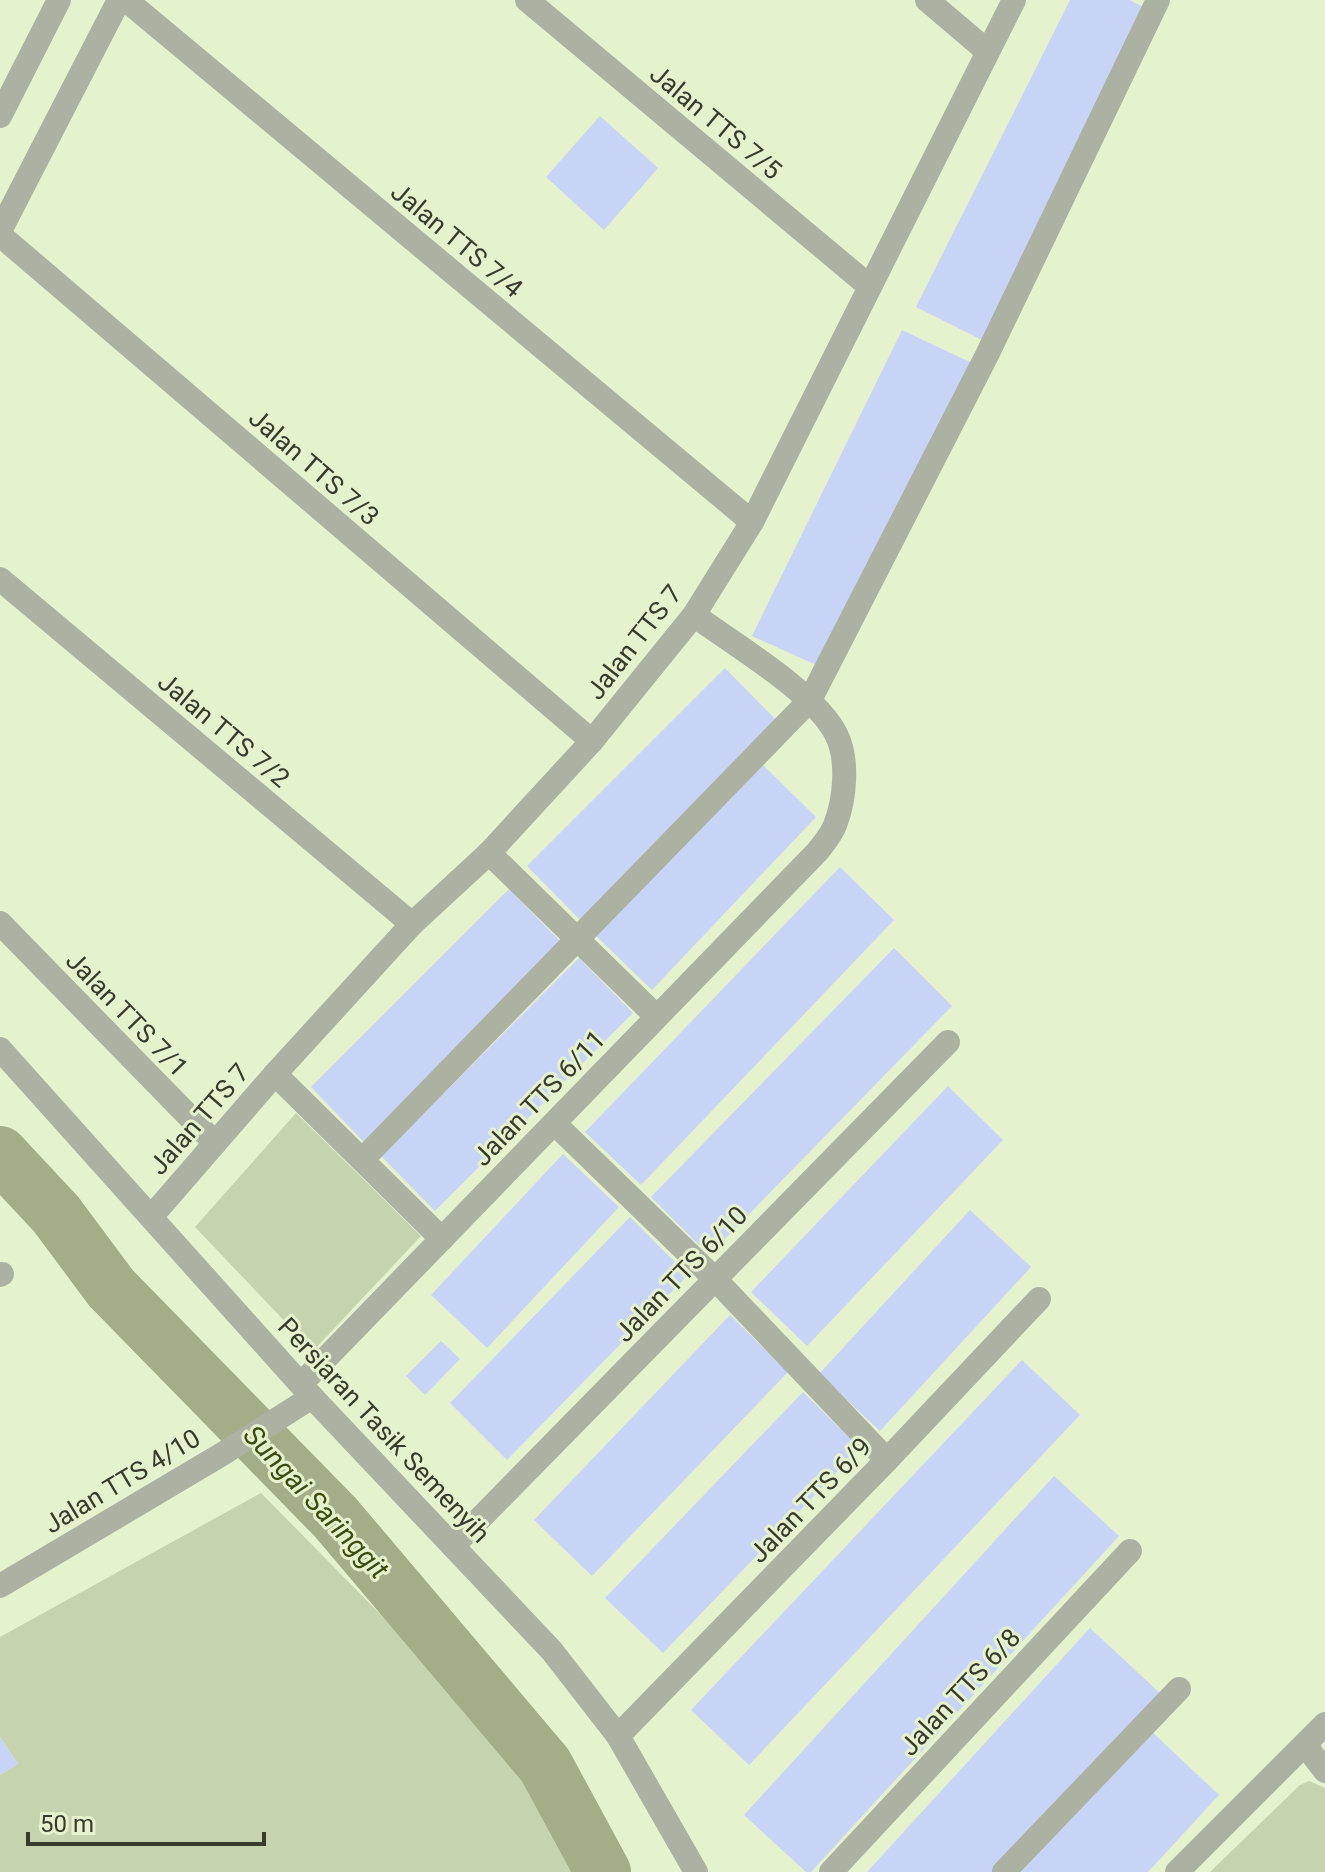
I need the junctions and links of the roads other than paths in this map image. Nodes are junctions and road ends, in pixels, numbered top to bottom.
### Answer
1 (59, 0) edge
2 (119, 0) edge
3 (126, 0) edge
4 (527, 0) edge
5 (927, 0) edge
6 (1014, 0) edge
7 (1158, 0) edge
8 (987, 51) junction
9 (0, 116) edge
10 (0, 233) edge
11 (869, 286) junction
12 (752, 522) junction
13 (0, 579) edge
14 (694, 615) junction
15 (810, 700) junction
16 (592, 741) junction
17 (489, 853) junction
18 (0, 923) edge
19 (412, 924) junction
20 (578, 938) junction
21 (656, 1016) junction
22 (948, 1042) dead end
23 (0, 1049) edge
24 (275, 1074) junction
25 (555, 1124) junction
26 (215, 1143) junction
27 (363, 1159) junction
28 (152, 1216) junction
29 (442, 1239) junction
30 (715, 1279) junction
31 (1039, 1299) dead end
32 (306, 1390) junction
33 (887, 1460) junction
34 (453, 1546) junction
35 (1130, 1551) dead end
36 (0, 1586) edge
37 (1179, 1689) dead end
38 (1325, 1724) edge
39 (618, 1736) junction
40 (1305, 1745) junction
41 (1325, 1771) edge
42 (696, 1872) edge
43 (831, 1872) edge
44 (1004, 1872) edge
45 (1177, 1872) edge

1 - 9 street
2 - 10 street
3 - 12 street, Jalan TTS 7/4
4 - 11 street, Jalan TTS 7/5
5 - 8 street
6 - 8 street, Jalan TTS 7
7 - 15 street
8 - 11 street, Jalan TTS 7
10 - 16 street, Jalan TTS 7/3
11 - 12 street, Jalan TTS 7
12 - 14 street, Jalan TTS 7
13 - 19 street, Jalan TTS 7/2
14 - 15 street, Jalan TTS 6/11
14 - 16 street, Jalan TTS 7
15 - 20 street
15 - 21 street, Jalan TTS 6/11
16 - 17 street, Jalan TTS 7
17 - 19 street, Jalan TTS 7
17 - 20 street
18 - 26 street, Jalan TTS 7/1
19 - 24 street, Jalan TTS 7
20 - 21 street
20 - 27 street
21 - 25 street, Jalan TTS 6/11
22 - 30 street, Jalan TTS 6/10
23 - 28 street, Persiaran Tasik Semenyih
24 - 26 street, Jalan TTS 7
24 - 27 street
25 - 29 street, Jalan TTS 6/11
25 - 30 street
26 - 28 street, Jalan TTS 7
27 - 29 street
28 - 32 street, Persiaran Tasik Semenyih
29 - 32 street, Jalan TTS 6/11
30 - 33 street
30 - 34 street, Jalan TTS 6/10
31 - 33 street, Jalan TTS 6/9
32 - 34 street, Persiaran Tasik Semenyih
32 - 36 street, Jalan TTS 4/10
33 - 39 street, Jalan TTS 6/9
34 - 39 street, Persiaran Tasik Semenyih
35 - 43 street, Jalan TTS 6/8
37 - 44 street
38 - 40 street
39 - 42 street, Persiaran Tasik Semenyih
40 - 41 street
40 - 45 street

